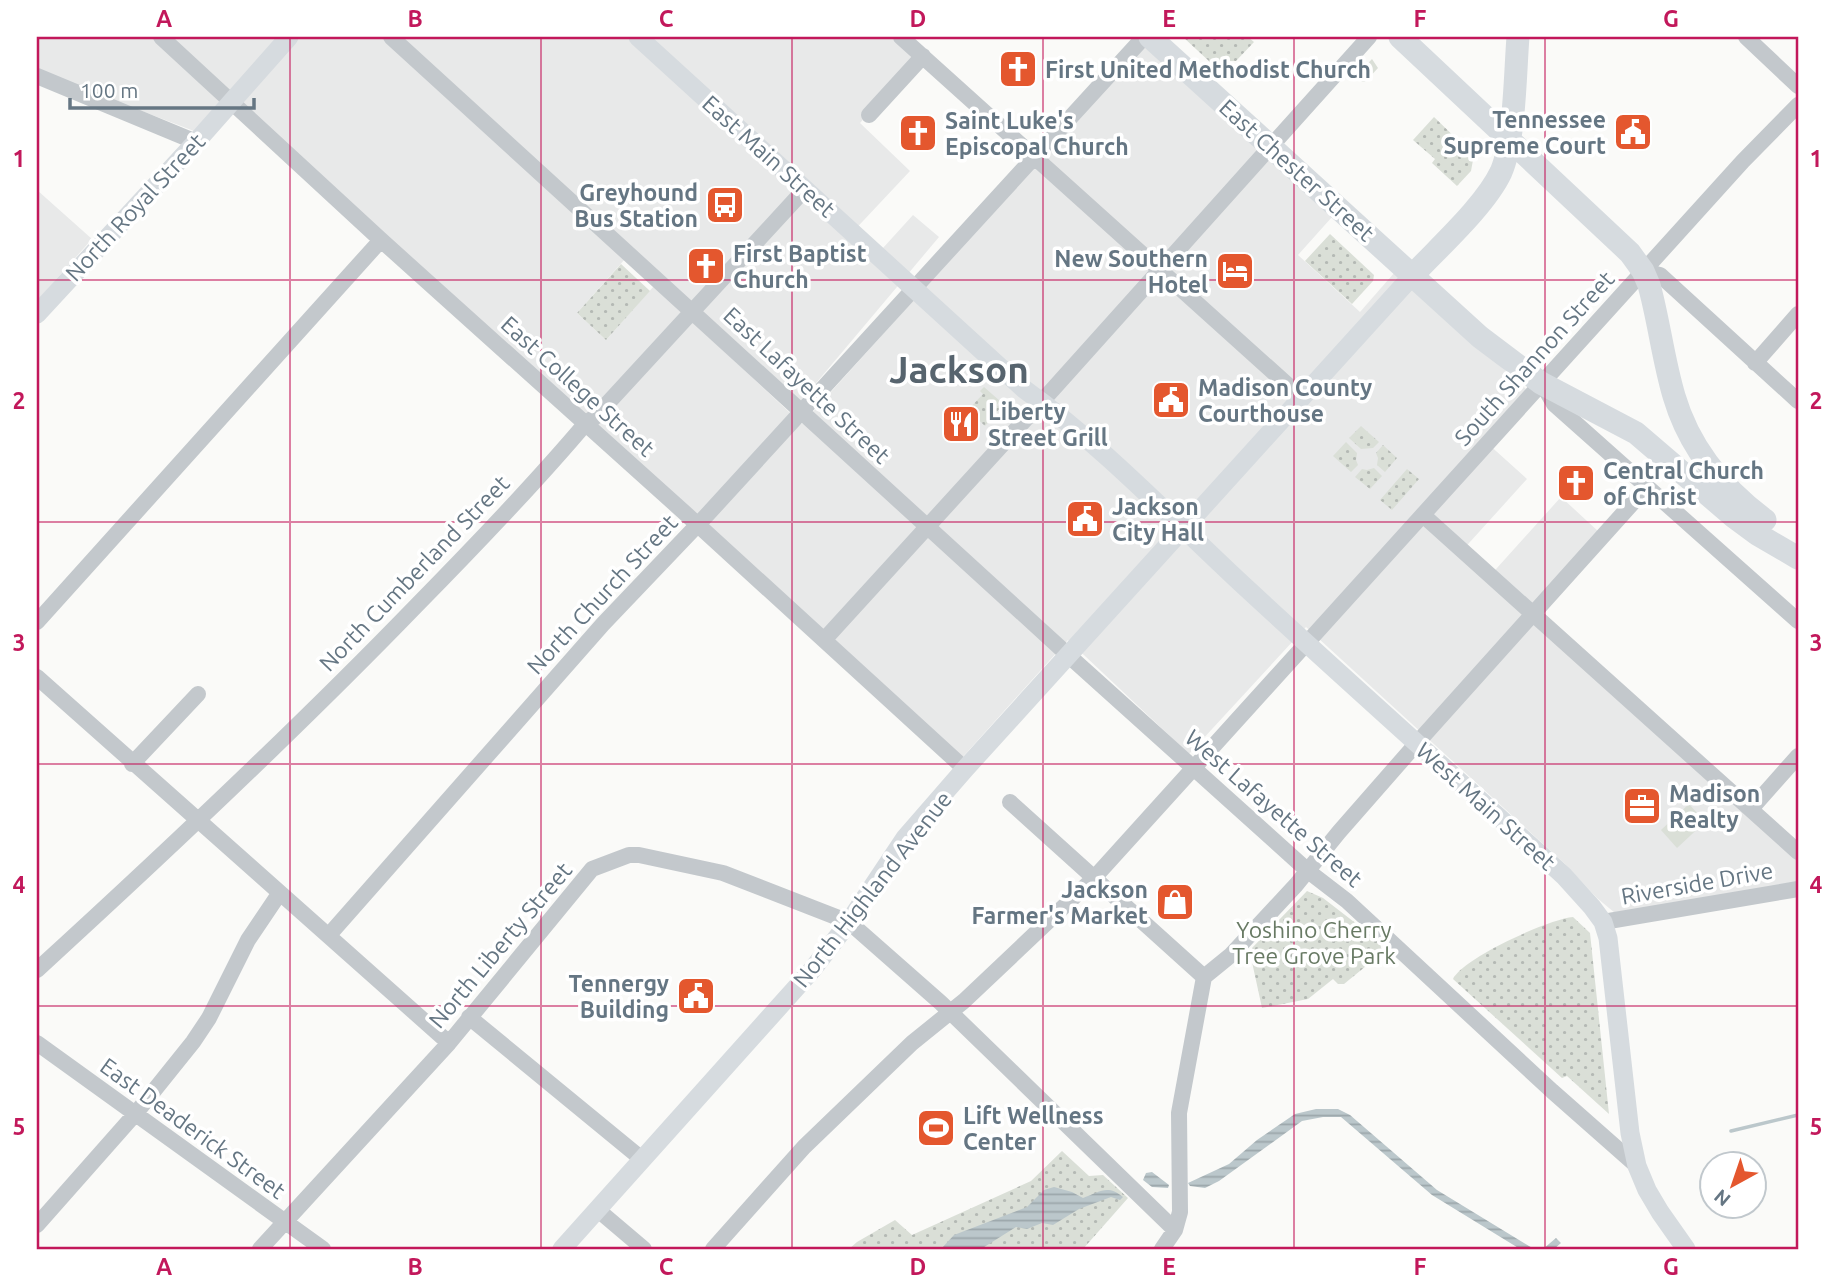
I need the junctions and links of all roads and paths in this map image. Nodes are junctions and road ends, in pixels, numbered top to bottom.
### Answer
1 (162, 37) edge
2 (289, 37) edge
3 (391, 37) edge
4 (638, 37) edge
5 (901, 37) edge
6 (1144, 37) edge
7 (1150, 37) edge
8 (1369, 37) edge
9 (1400, 37) edge
10 (1518, 37) edge
11 (1746, 37) edge
12 (923, 56) junction
13 (37, 76) edge
14 (1798, 86) edge
15 (231, 101) junction
16 (1798, 105) edge
17 (869, 115) dead end
18 (1508, 140) junction
19 (196, 142) junction
20 (1271, 148) junction
21 (1035, 156) junction
22 (804, 189) junction
23 (381, 240) junction
24 (1160, 270) junction
25 (1643, 271) junction
26 (1413, 275) junction
27 (915, 289) junction
28 (692, 311) junction
29 (37, 313) edge
30 (1798, 314) edge
31 (1755, 363) junction
32 (1541, 383) junction
33 (1301, 397) junction
34 (1041, 401) junction
35 (1798, 401) edge
36 (801, 411) junction
37 (586, 423) junction
38 (1646, 488) junction
39 (1424, 516) junction
40 (697, 524) junction
41 (927, 526) junction
42 (1182, 528) junction
43 (1798, 540) edge
44 (1798, 558) edge
45 (1532, 614) junction
46 (1798, 621) edge
47 (37, 622) edge
48 (824, 640) junction
49 (1306, 644) junction
50 (1068, 655) junction
51 (37, 677) edge
52 (198, 694) dead end
53 (1417, 743) junction
54 (1798, 756) edge
55 (132, 764) junction
56 (1192, 768) junction
57 (965, 769) junction
58 (1010, 802) dead end
59 (1751, 809) junction
60 (199, 822) junction
61 (1798, 852) edge
62 (1308, 872) junction
63 (1094, 878) junction
64 (1798, 889) edge
65 (279, 894) junction
66 (849, 922) junction
67 (1603, 922) junction
68 (329, 935) junction
69 (37, 970) edge
70 (1204, 977) junction
71 (950, 1012) junction
72 (469, 1017) junction
73 (449, 1042) junction
74 (37, 1043) edge
75 (136, 1113) junction
76 (643, 1160) junction
77 (1637, 1166) junction
78 (597, 1210) junction
79 (284, 1222) junction
80 (37, 1225) edge
81 (1175, 1230) junction
82 (260, 1249) edge
83 (323, 1249) edge
84 (562, 1249) edge
85 (643, 1249) edge
86 (713, 1249) edge
87 (1162, 1249) edge
88 (1686, 1249) edge

1 - 15 street, East College Street
2 - 15 main road, North Royal Street
3 - 28 street, East Lafayette Street
4 - 22 main road, East Main Street
5 - 12 street
6 - 21 street, North Church Street
7 - 20 highway, East Chester Street
8 - 20 street
9 - 18 highway
10 - 18 highway
11 - 14 street
12 - 17 street
12 - 21 street
13 - 19 street
15 - 19 main road, North Royal Street
15 - 23 street, East College Street
16 - 25 street, South Shannon Street
18 - 25 highway
18 - 26 highway
19 - 29 main road, North Royal Street
20 - 24 street
20 - 26 highway, East Chester Street
21 - 24 street
21 - 27 street, North Church Street
22 - 27 main road, East Main Street
22 - 28 street, North Cumberland Street
23 - 37 street, East College Street
23 - 47 street
24 - 33 street
24 - 34 street
25 - 31 street
25 - 32 street, South Shannon Street
25 - 43 highway
26 - 32 highway, East Chester Street
26 - 33 main road, North Highland Avenue
27 - 34 main road, East Main Street
27 - 36 street, North Church Street
28 - 36 street, East Lafayette Street
28 - 37 street, North Cumberland Street
30 - 31 street
31 - 35 street
32 - 38 street
32 - 39 street, South Shannon Street
32 - 44 highway, East Chester Street
33 - 42 main road, North Highland Avenue
34 - 41 street
34 - 42 main road, East Main Street
36 - 40 street, North Church Street
36 - 41 street, East Lafayette Street
37 - 40 street, East College Street
37 - 60 street, North Cumberland Street
38 - 45 street
38 - 46 street
39 - 45 street
39 - 49 street, South Shannon Street
40 - 48 street, East College Street
40 - 68 street, North Church Street
41 - 48 street
41 - 50 street, East Lafayette Street
42 - 49 main road, West Main Street
42 - 50 main road, North Highland Avenue
45 - 53 street
45 - 59 street
48 - 57 street, East College Street
49 - 53 main road, West Main Street
49 - 56 street, South Shannon Street
50 - 56 street, West Lafayette Street
50 - 57 main road, North Highland Avenue
51 - 55 street
52 - 55 street
53 - 62 street
53 - 67 main road, West Main Street
54 - 59 street
55 - 60 street
56 - 62 street, West Lafayette Street
56 - 63 street, South Shannon Street
57 - 66 main road, North Highland Avenue
58 - 63 street
59 - 61 street
60 - 65 street
60 - 69 street, North Cumberland Street
62 - 70 street
62 - 77 street, West Lafayette Street
63 - 70 street
63 - 71 street, South Shannon Street
64 - 67 street, Riverside Drive
65 - 68 street
65 - 75 street
66 - 71 street
66 - 72 street, North Liberty Street
66 - 76 main road, North Highland Avenue
67 - 77 main road, West Main Street
68 - 73 street
70 - 81 street
71 - 81 street
71 - 86 street, South Shannon Street
72 - 73 street, North Liberty Street
72 - 76 street
73 - 79 street, North Liberty Street
74 - 75 street, East Deaderick Street
75 - 79 street, East Deaderick Street
75 - 80 street
76 - 78 main road, North Highland Avenue
77 - 88 main road, West Main Street
78 - 84 main road, North Highland Avenue
78 - 85 street
79 - 82 street, North Liberty Street
79 - 83 street, East Deaderick Street
81 - 87 street

